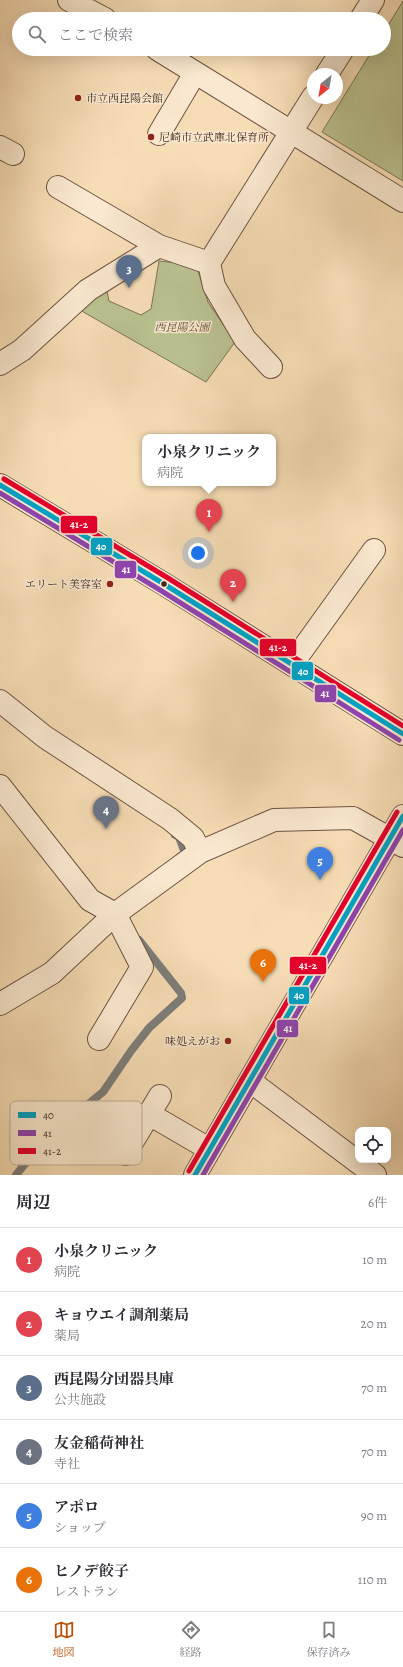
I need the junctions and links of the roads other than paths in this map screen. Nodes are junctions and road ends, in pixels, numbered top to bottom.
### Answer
1 (69, 0) edge
2 (373, 0) edge
3 (92, 12) edge
4 (366, 12) edge
5 (168, 56) edge
6 (339, 56) edge
7 (331, 68) edge
8 (195, 73) junction
9 (309, 104) edge
10 (292, 131) junction
11 (159, 134) dead end
12 (58, 187) dead end
13 (403, 201) edge
14 (159, 246) junction
15 (209, 263) junction
16 (0, 364) edge
17 (271, 367) dead end
18 (0, 485) edge
19 (374, 550) dead end
20 (292, 664) junction
21 (0, 701) edge
22 (403, 734) edge
23 (0, 786) edge
24 (403, 816) edge
25 (397, 842) edge
26 (200, 852) junction
27 (115, 914) junction
28 (0, 1004) edge
29 (99, 1039) dead end
30 (250, 1081) junction
31 (142, 1126) edge
32 (210, 1149) junction
33 (195, 1175) edge
34 (375, 1175) edge

1 - 3 street
2 - 4 street
5 - 8 street
6 - 7 street
8 - 10 street
8 - 11 street
9 - 10 street
10 - 13 street
10 - 15 street
12 - 14 street
14 - 15 street
14 - 16 street
15 - 17 street
18 - 20 street
19 - 20 street
20 - 22 street
21 - 26 street
23 - 27 street
24 - 25 street
25 - 26 street
25 - 30 street
26 - 27 street
27 - 28 street
27 - 29 street
30 - 32 street
30 - 34 street
31 - 32 street
32 - 33 street

